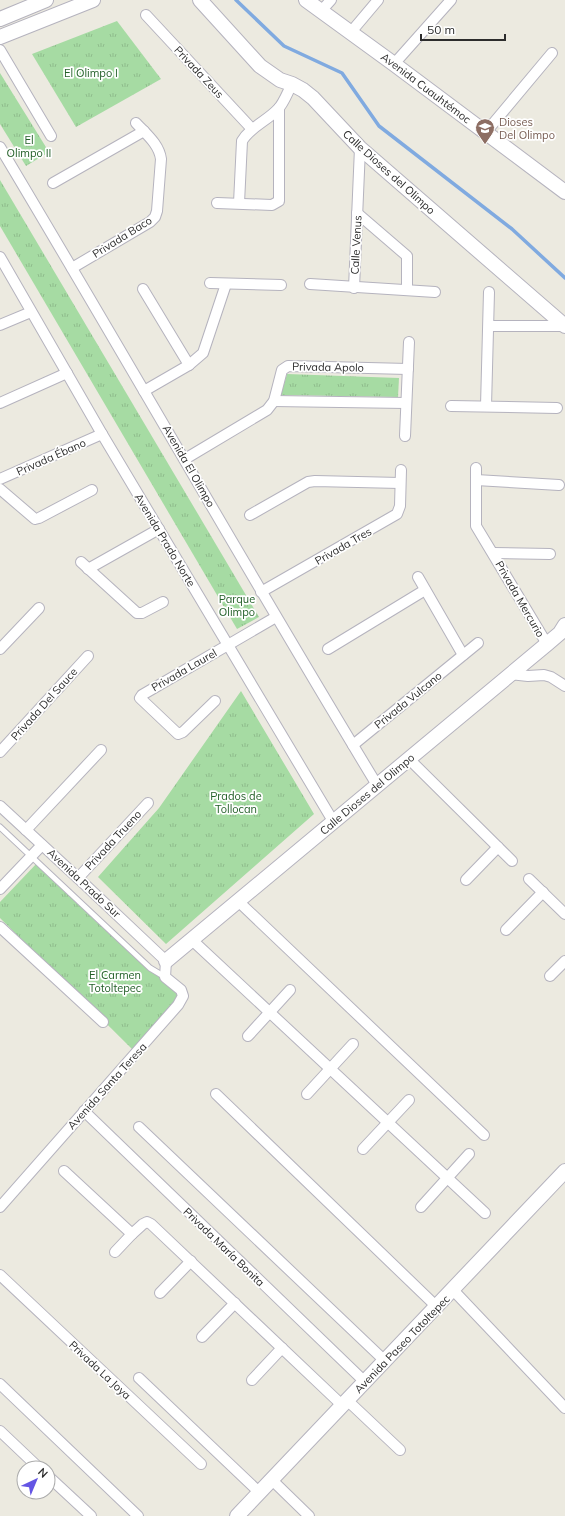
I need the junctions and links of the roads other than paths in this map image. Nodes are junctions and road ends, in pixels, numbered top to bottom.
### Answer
1 (46, 0) edge
2 (93, 0) edge
3 (200, 0) edge
4 (306, 0) edge
5 (378, 0) edge
6 (451, 0) edge
7 (326, 5) edge
8 (146, 15) dead end
9 (0, 19) edge
10 (351, 32) junction
11 (0, 37) edge
12 (0, 50) edge
13 (552, 53) dead end
14 (394, 64) junction
15 (292, 84) junction
16 (279, 108) junction
17 (136, 123) dead end
18 (252, 130) junction
19 (144, 131) junction
20 (486, 132) junction
21 (51, 136) dead end
22 (0, 147) edge
23 (360, 148) junction
24 (53, 183) dead end
25 (565, 192) edge
26 (217, 203) dead end
27 (239, 203) junction
28 (357, 213) junction
29 (0, 257) edge
30 (72, 268) junction
31 (210, 283) dead end
32 (226, 284) junction
33 (310, 284) dead end
34 (281, 285) dead end
35 (354, 288) junction
36 (143, 289) dead end
37 (407, 290) junction
38 (435, 292) dead end
39 (489, 292) dead end
40 (31, 312) junction
41 (0, 325) edge
42 (488, 326) junction
43 (565, 326) edge
44 (409, 342) dead end
45 (189, 365) junction
46 (408, 369) junction
47 (67, 373) junction
48 (144, 391) junction
49 (274, 401) junction
50 (0, 403) edge
51 (406, 403) junction
52 (451, 406) dead end
53 (486, 406) junction
54 (557, 408) dead end
55 (102, 434) junction
56 (404, 436) dead end
57 (185, 459) junction
58 (476, 468) dead end
59 (401, 470) dead end
60 (0, 479) edge
61 (476, 480) junction
62 (400, 483) junction
63 (559, 485) dead end
64 (0, 488) edge
65 (92, 490) dead end
66 (250, 515) dead end
67 (159, 529) junction
68 (493, 553) junction
69 (550, 554) dead end
70 (418, 577) dead end
71 (425, 590) junction
72 (261, 592) junction
73 (163, 602) dead end
74 (39, 608) dead end
75 (276, 617) junction
76 (565, 625) edge
77 (478, 644) dead end
78 (547, 644) junction
79 (228, 645) junction
80 (0, 649) edge
81 (328, 649) dead end
82 (463, 655) junction
83 (88, 656) dead end
84 (510, 674) junction
85 (565, 686) edge
86 (215, 701) dead end
87 (353, 745) junction
88 (101, 750) dead end
89 (0, 752) edge
90 (409, 759) junction
91 (377, 785) junction
92 (148, 803) dead end
93 (0, 806) edge
94 (333, 821) junction
95 (0, 827) edge
96 (26, 830) junction
97 (42, 845) junction
98 (498, 847) junction
99 (31, 856) junction
100 (512, 861) dead end
101 (78, 878) junction
102 (529, 879) dead end
103 (466, 880) dead end
104 (0, 889) edge
105 (543, 892) junction
106 (239, 902) junction
107 (565, 914) edge
108 (0, 926) edge
109 (506, 930) dead end
110 (192, 940) junction
111 (565, 960) edge
112 (166, 961) junction
113 (550, 976) dead end
114 (165, 977) junction
115 (290, 990) dead end
116 (270, 1012) junction
117 (103, 1022) dead end
118 (248, 1036) dead end
119 (353, 1044) dead end
120 (330, 1069) junction
121 (216, 1094) dead end
122 (307, 1094) dead end
123 (409, 1100) dead end
124 (84, 1111) junction
125 (389, 1123) junction
126 (140, 1127) dead end
127 (484, 1134) dead end
128 (363, 1149) dead end
129 (469, 1154) dead end
130 (64, 1171) dead end
131 (565, 1172) edge
132 (448, 1178) junction
133 (421, 1207) dead end
134 (0, 1208) edge
135 (485, 1213) dead end
136 (132, 1234) junction
137 (115, 1252) dead end
138 (191, 1261) junction
139 (0, 1275) edge
140 (453, 1290) junction
141 (160, 1293) dead end
142 (235, 1303) junction
143 (437, 1307) junction
144 (202, 1337) dead end
145 (282, 1348) junction
146 (385, 1362) junction
147 (139, 1378) dead end
148 (252, 1380) dead end
149 (365, 1382) junction
150 (0, 1384) edge
151 (346, 1404) junction
152 (565, 1408) edge
153 (0, 1431) edge
154 (400, 1450) dead end
155 (31, 1460) edge
156 (201, 1464) dead end
157 (272, 1480) junction
158 (56, 1483) edge
159 (260, 1492) junction
160 (91, 1516) edge
161 (138, 1516) edge
162 (237, 1516) edge
163 (309, 1516) edge

1 - 9 main road
2 - 11 main road
3 - 15 main road, Calle Dioses del Olimpo
4 - 7 main road, Avenida Cuauhtémoc
5 - 10 street
6 - 14 street
7 - 10 main road, Avenida Cuauhtémoc
8 - 18 street, Privada Zeus
10 - 14 main road, Avenida Cuauhtémoc
12 - 21 street
13 - 20 street
14 - 20 main road, Avenida Cuauhtémoc
15 - 16 street
15 - 23 main road, Calle Dioses del Olimpo
16 - 18 street
16 - 27 street
17 - 19 street, Privada Baco
18 - 27 street
19 - 24 street
19 - 30 street, Privada Baco
20 - 25 main road, Avenida Cuauhtémoc
22 - 30 street, Avenida El Olimpo
23 - 28 street, Calle Venus
23 - 43 main road, Calle Dioses del Olimpo
26 - 27 street
28 - 35 street, Calle Venus
28 - 37 street
29 - 40 street, Avenida Prado Norte
30 - 48 street, Avenida El Olimpo
31 - 32 street
32 - 34 street
32 - 45 street
33 - 35 street
35 - 37 street, Calle Venus
36 - 45 street
37 - 38 street, Calle Venus
39 - 42 street
40 - 41 street
40 - 47 street, Avenida Prado Norte
42 - 43 street
42 - 53 street
44 - 46 street
45 - 48 street
46 - 49 street, Privada Apolo
46 - 51 street
47 - 50 street
47 - 55 street, Avenida Prado Norte
48 - 57 street, Avenida El Olimpo
49 - 51 street
49 - 57 street
51 - 56 street
52 - 53 street
53 - 54 street
55 - 60 street, Privada Ébano
55 - 67 street, Avenida Prado Norte
57 - 72 street, Avenida El Olimpo
58 - 61 street, Privada Mercurio
59 - 62 street, Privada Tres
61 - 63 street
61 - 68 street, Privada Mercurio
62 - 66 street
62 - 72 street, Privada Tres
64 - 65 street
67 - 73 street
67 - 79 street, Avenida Prado Norte
68 - 69 street, Privada Mercurio
68 - 78 street, Privada Mercurio
70 - 71 street
71 - 81 street
71 - 82 street
72 - 75 street, Avenida El Olimpo
74 - 80 street
75 - 79 street, Privada Laurel
75 - 87 street, Avenida El Olimpo
76 - 78 main road, Calle Dioses del Olimpo
77 - 82 street, Privada Vulcano
78 - 84 main road, Calle Dioses del Olimpo
79 - 86 street, Privada Laurel
79 - 94 street, Avenida Prado Norte
82 - 87 street, Privada Vulcano
83 - 89 street, Privada Del Sauce
84 - 85 street
84 - 90 main road, Calle Dioses del Olimpo
87 - 91 street, Avenida El Olimpo
88 - 96 street
90 - 91 main road, Calle Dioses del Olimpo
90 - 98 street
91 - 94 main road, Calle Dioses del Olimpo
92 - 101 street, Privada Trueno
93 - 96 street, Avenida Prado Sur
94 - 106 main road, Calle Dioses del Olimpo
95 - 99 lane
96 - 97 street, Avenida Prado Sur
97 - 99 street
97 - 101 street, Avenida Prado Sur
98 - 100 street
98 - 103 street
99 - 104 street
99 - 114 lane
101 - 112 street, Avenida Prado Sur
102 - 105 street
105 - 107 street
105 - 109 street
106 - 110 main road, Calle Dioses del Olimpo
106 - 127 street
108 - 117 street
110 - 112 main road, Calle Dioses del Olimpo
110 - 116 street
111 - 113 street
112 - 114 street
114 - 124 street, Avenida Santa Teresa
115 - 116 street
116 - 118 street
116 - 120 street
119 - 120 street
120 - 122 street
120 - 125 street
121 - 143 street
123 - 125 street
124 - 134 street, Avenida Santa Teresa
124 - 149 street, Privada María Bonita
125 - 128 street
125 - 132 street
126 - 146 street
129 - 132 street
130 - 136 street
131 - 140 main road, Avenida Paseo Totoltepec
132 - 133 street
132 - 135 street
136 - 137 street
136 - 138 street
138 - 141 street
138 - 142 street
139 - 156 street, Privada La Joya
140 - 143 main road, Avenida Paseo Totoltepec
140 - 152 street
142 - 144 street
142 - 145 street
143 - 146 main road, Avenida Paseo Totoltepec
145 - 148 street
145 - 151 street
146 - 149 main road, Avenida Paseo Totoltepec
147 - 159 street
149 - 151 main road, Avenida Paseo Totoltepec
150 - 161 street
151 - 154 street
151 - 157 main road, Avenida Paseo Totoltepec
153 - 155 street
157 - 159 main road, Avenida Paseo Totoltepec
157 - 163 street
158 - 160 street
159 - 162 main road, Avenida Paseo Totoltepec

